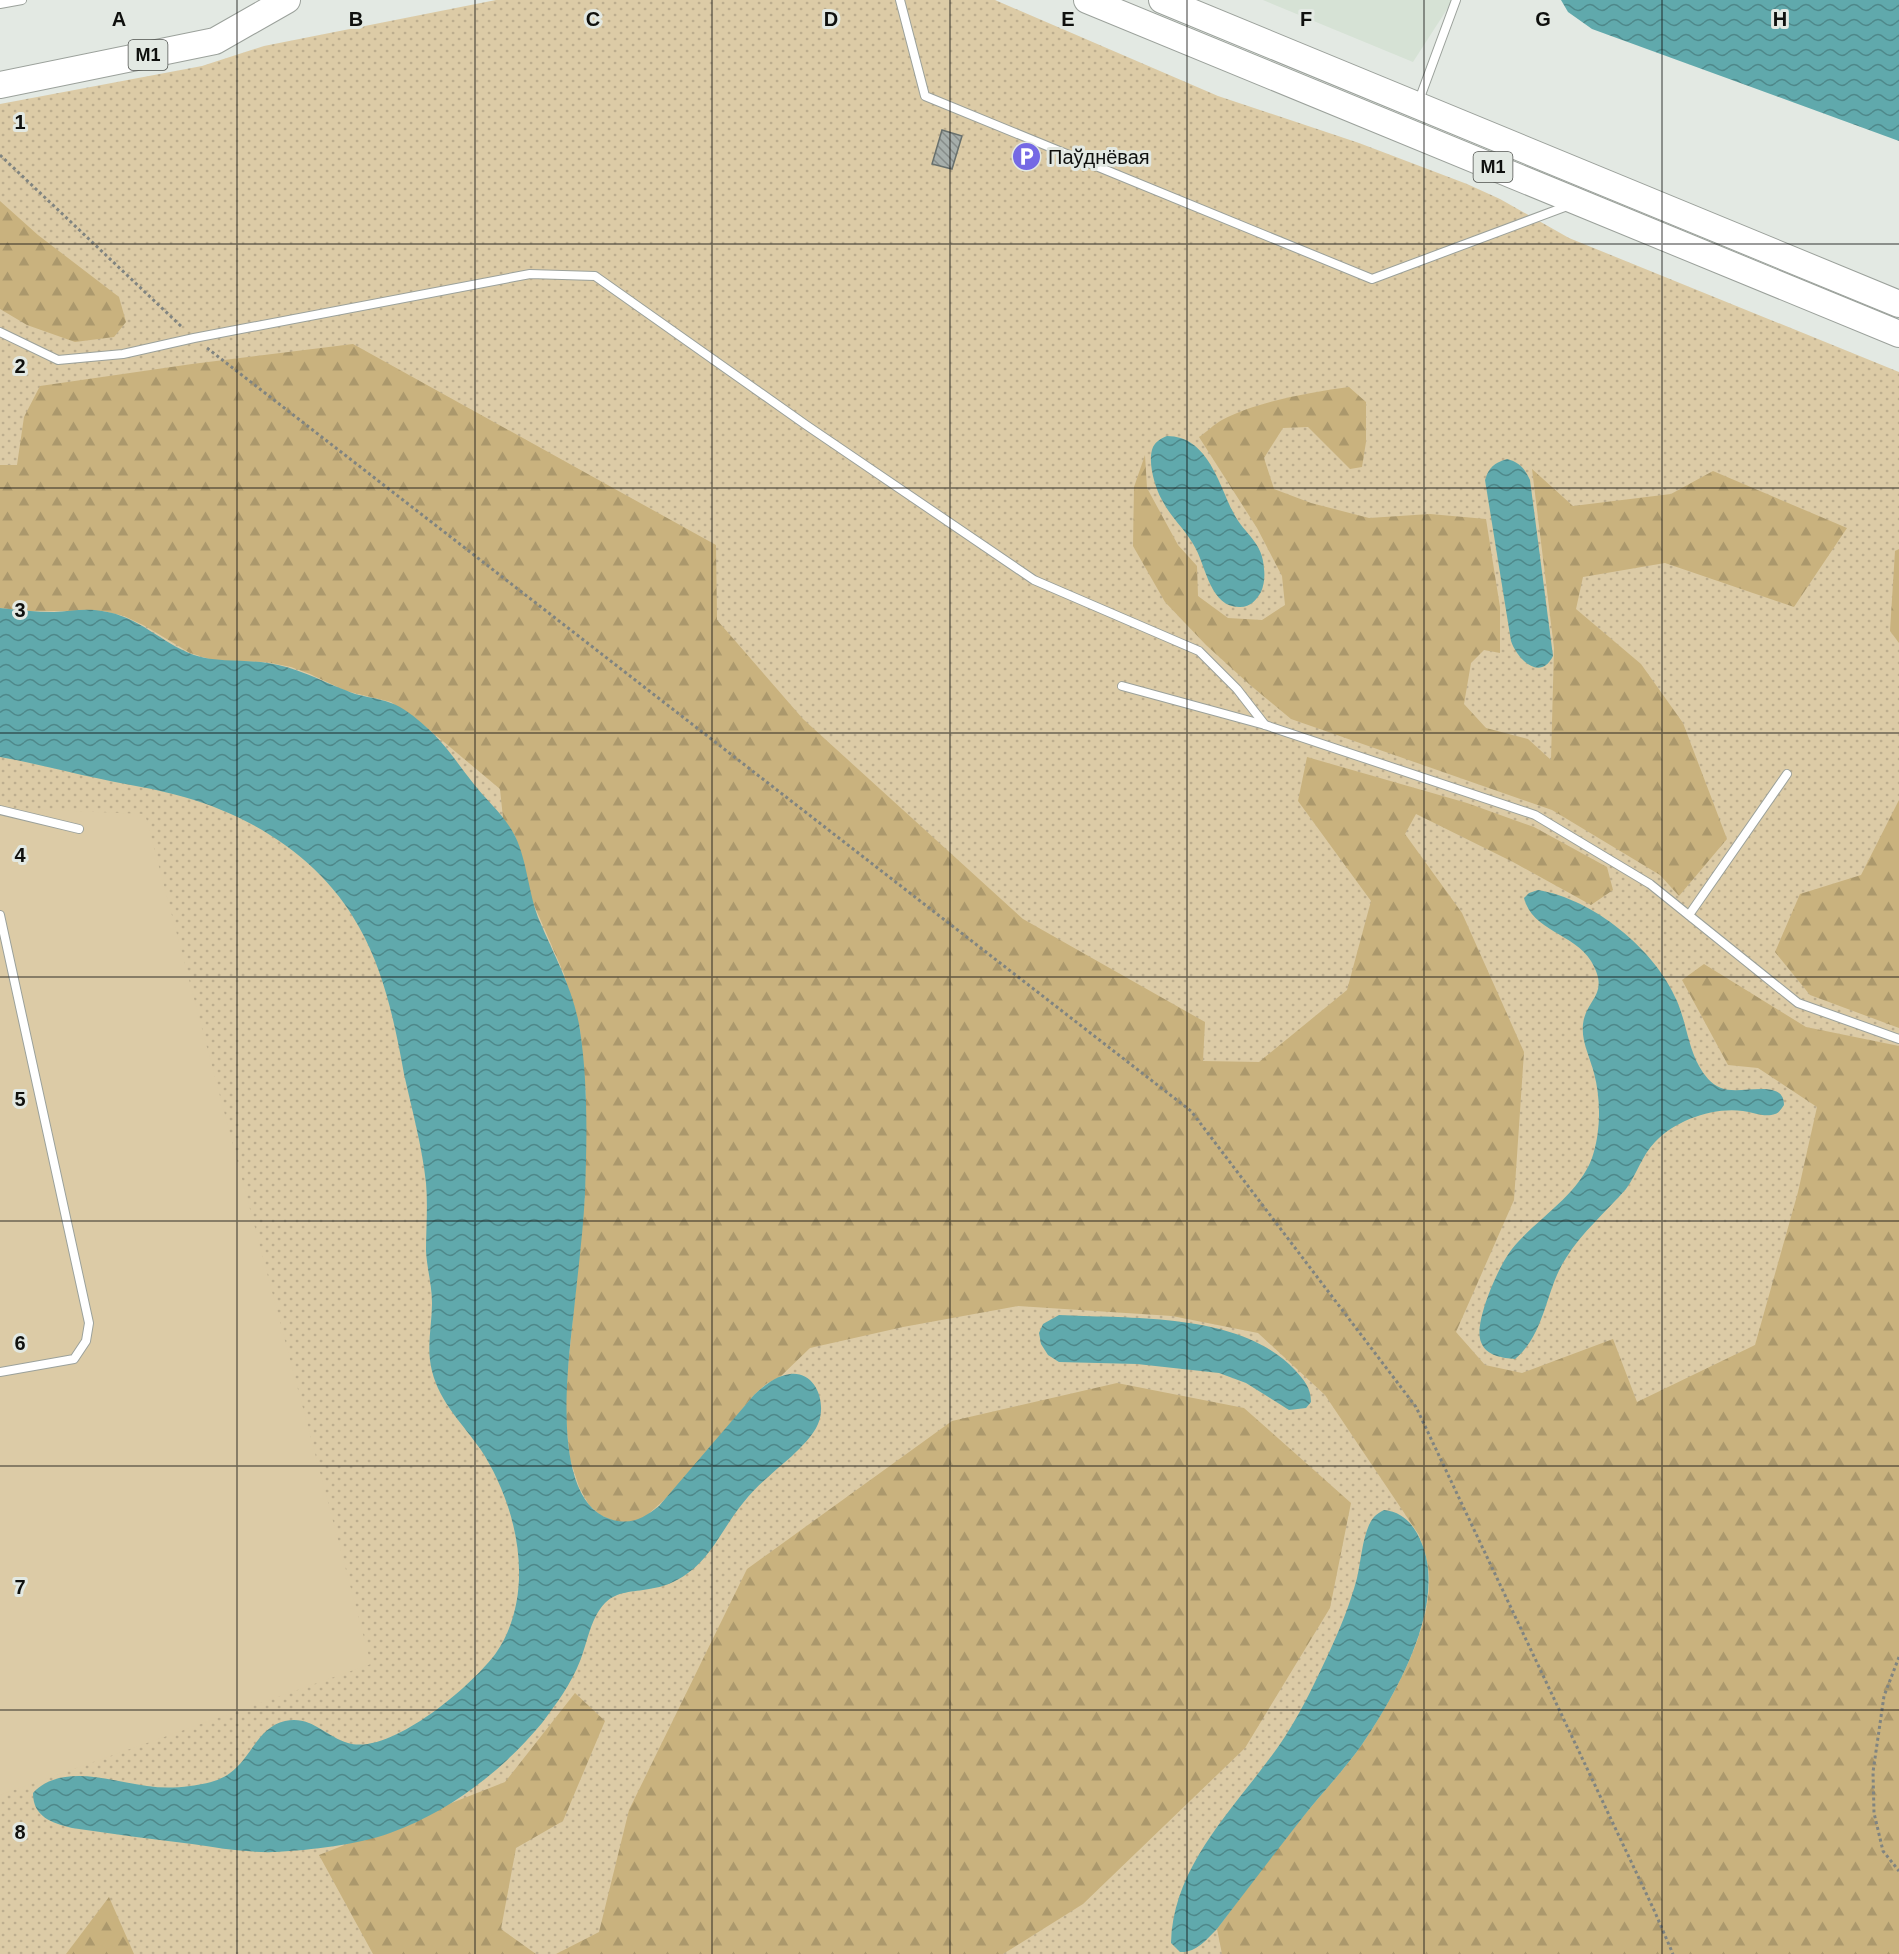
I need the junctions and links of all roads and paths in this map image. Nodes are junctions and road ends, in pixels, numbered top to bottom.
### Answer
1 (22, 0) edge
2 (287, 0) edge
3 (900, 0) edge
4 (1087, 0) edge
5 (1162, 0) edge
6 (1456, 0) edge
7 (0, 4) edge
8 (0, 86) edge
9 (1417, 106) junction
10 (0, 155) edge
11 (1578, 202) junction
12 (1899, 304) edge
13 (0, 332) edge
14 (1899, 334) edge
15 (194, 338) junction
16 (1122, 686) dead end
17 (1265, 725) junction
18 (1787, 774) dead end
19 (0, 810) edge
20 (79, 829) dead end
21 (0, 915) edge
22 (1689, 915) junction
23 (1899, 1039) edge
24 (0, 1372) edge
25 (1899, 1657) edge
26 (1899, 1870) edge
27 (1673, 1954) edge

1 - 7 lane
2 - 8 highway, М1
3 - 11 lane
4 - 11 highway, М1
5 - 9 highway, М1
6 - 9 lane
9 - 12 highway, М1
10 - 15 path
11 - 14 highway, М1
13 - 15 lane
15 - 17 lane
15 - 27 path
16 - 17 lane
17 - 22 lane
18 - 22 lane
19 - 20 lane
21 - 24 lane
22 - 23 lane
25 - 26 path

